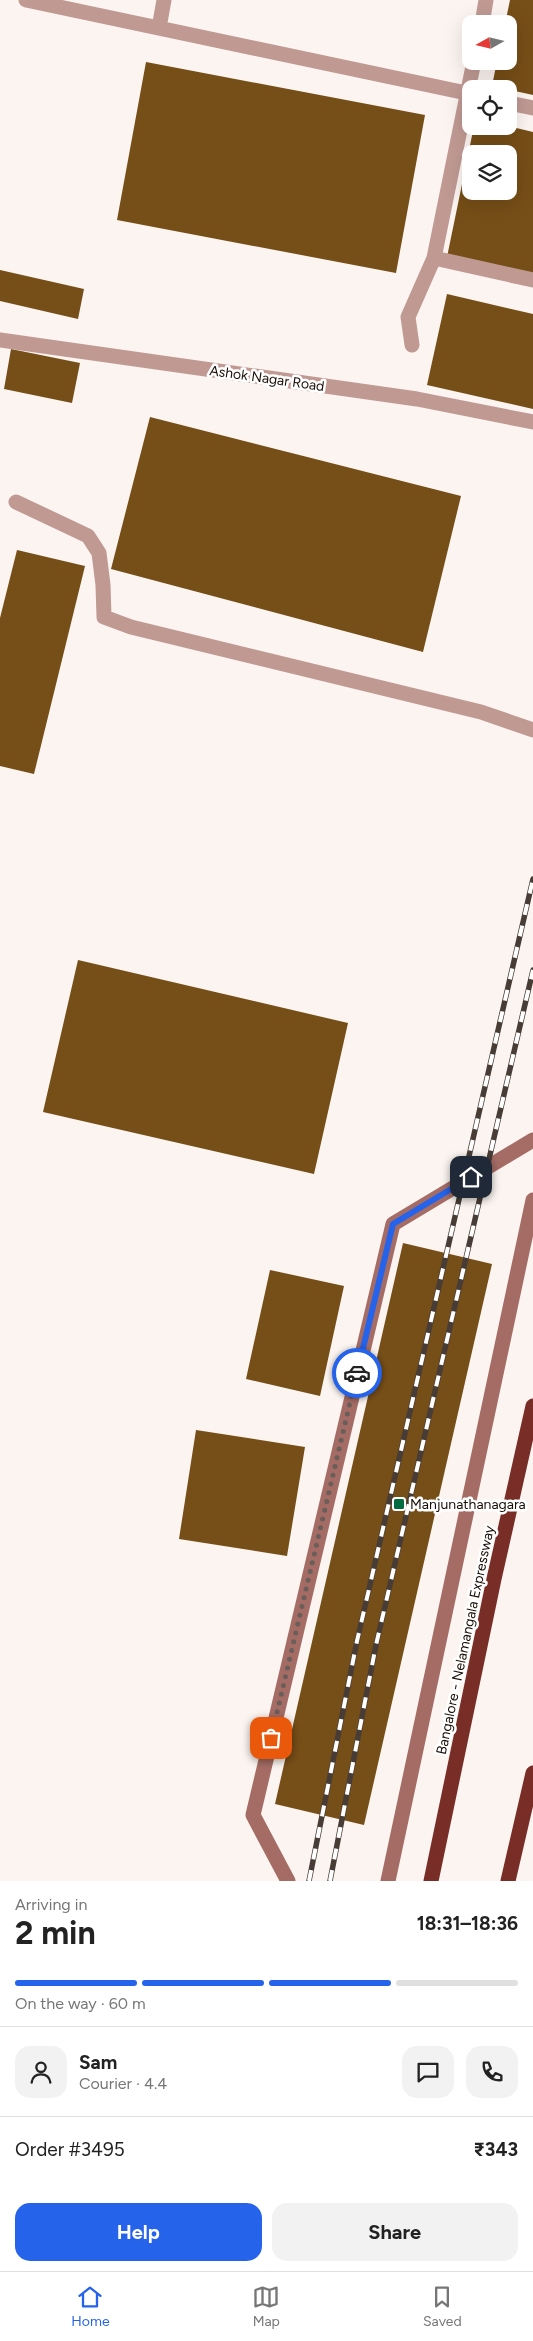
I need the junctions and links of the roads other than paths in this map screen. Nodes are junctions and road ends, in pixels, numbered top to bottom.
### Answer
1 (26, 0) edge
2 (164, 0) edge
3 (486, 0) edge
4 (484, 15) edge
5 (159, 28) junction
6 (462, 92) edge
7 (517, 105) edge
8 (533, 108) edge
9 (462, 130) edge
10 (434, 258) junction
11 (533, 280) edge
12 (0, 340) edge
13 (412, 345) dead end
14 (533, 422) edge
15 (16, 502) dead end
16 (533, 730) edge
17 (533, 1140) edge
18 (533, 1200) edge
19 (533, 1406) edge
20 (533, 1773) edge
21 (288, 1881) edge
22 (388, 1881) edge
23 (431, 1881) edge
24 (508, 1881) edge

1 - 5 street
2 - 5 street
3 - 4 street
5 - 6 street
7 - 8 street
9 - 10 street
10 - 11 street
10 - 13 street
12 - 14 street, Ashok Nagar Road
15 - 16 street
17 - 21 street
18 - 22 street
19 - 23 highway, Bangalore - Nelamangala Expressway
20 - 24 highway

